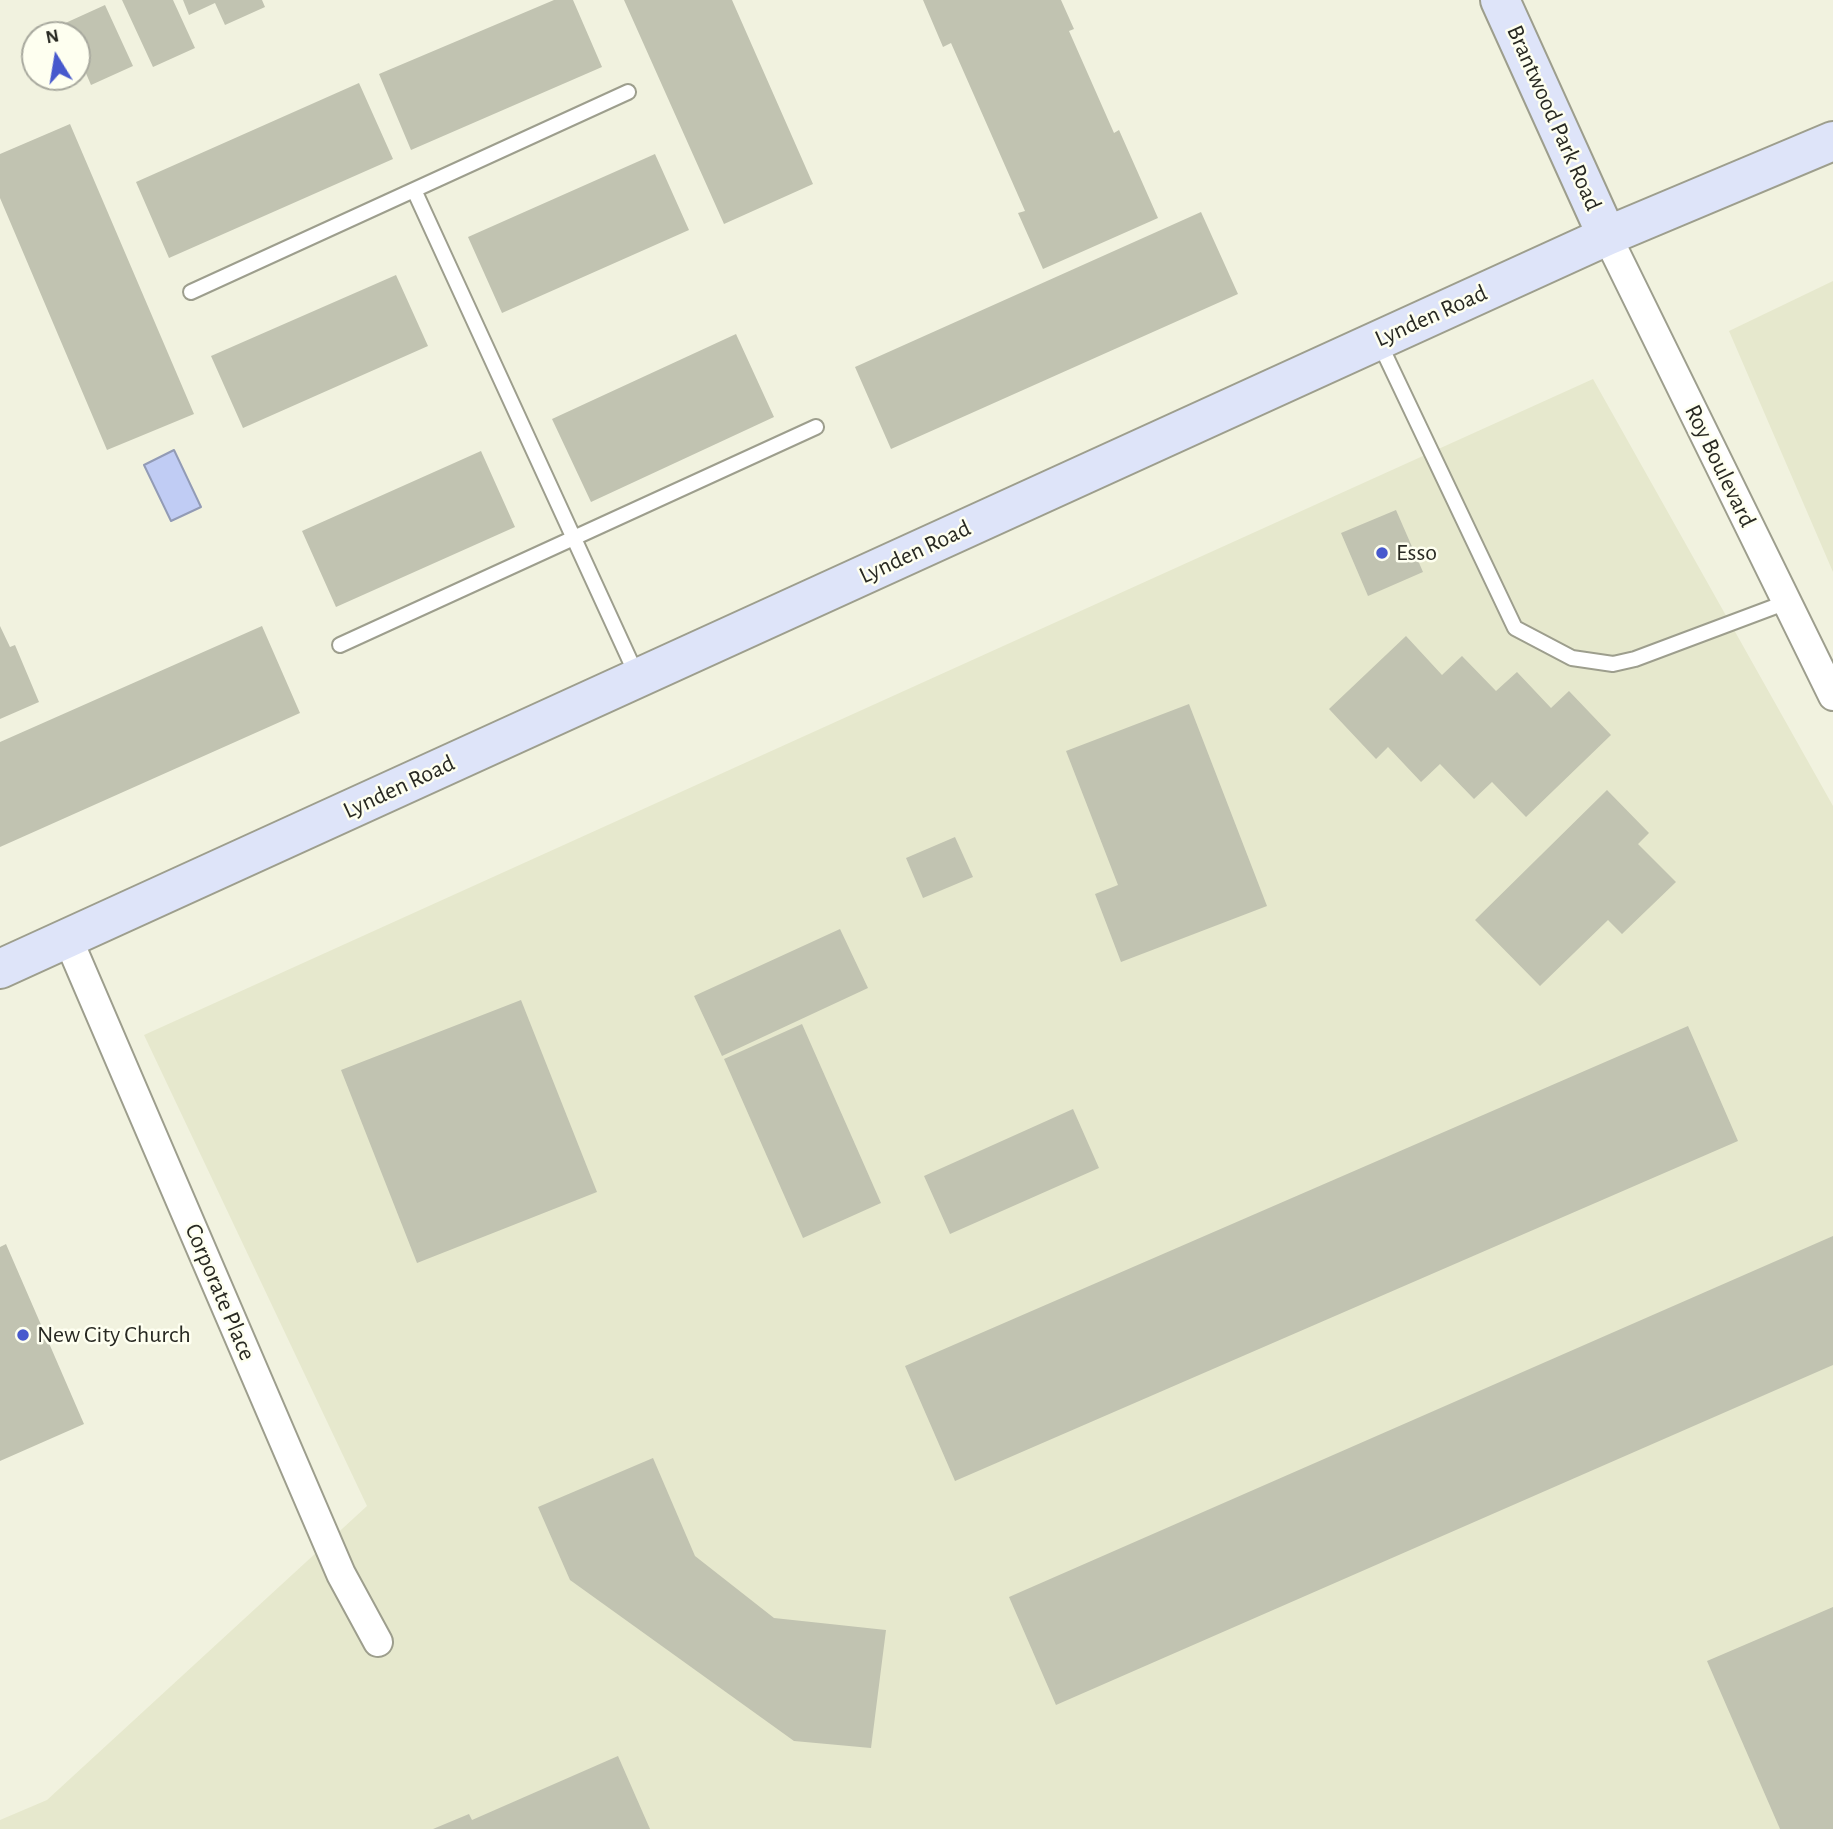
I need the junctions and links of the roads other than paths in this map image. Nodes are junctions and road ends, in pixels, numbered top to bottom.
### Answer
1 (1500, 0) edge
2 (628, 92) dead end
3 (1833, 141) edge
4 (414, 190) junction
5 (1608, 236) junction
6 (191, 292) dead end
7 (1378, 340) junction
8 (816, 427) dead end
9 (574, 538) junction
10 (1787, 602) junction
11 (340, 645) dead end
12 (638, 678) junction
13 (1833, 696) edge
14 (68, 939) junction
15 (0, 968) edge
16 (378, 1642) dead end

1 - 5 main road, Brantwood Park Road
2 - 4 lane
3 - 5 main road, Lynden Road
4 - 6 lane
4 - 9 lane
5 - 7 main road, Lynden Road
5 - 10 street, Roy Boulevard
7 - 10 lane
7 - 12 main road, Lynden Road
8 - 9 lane
9 - 11 lane
9 - 12 lane
10 - 13 street, Roy Boulevard
12 - 14 main road, Lynden Road
14 - 15 main road, Lynden Road
14 - 16 street, Corporate Place

